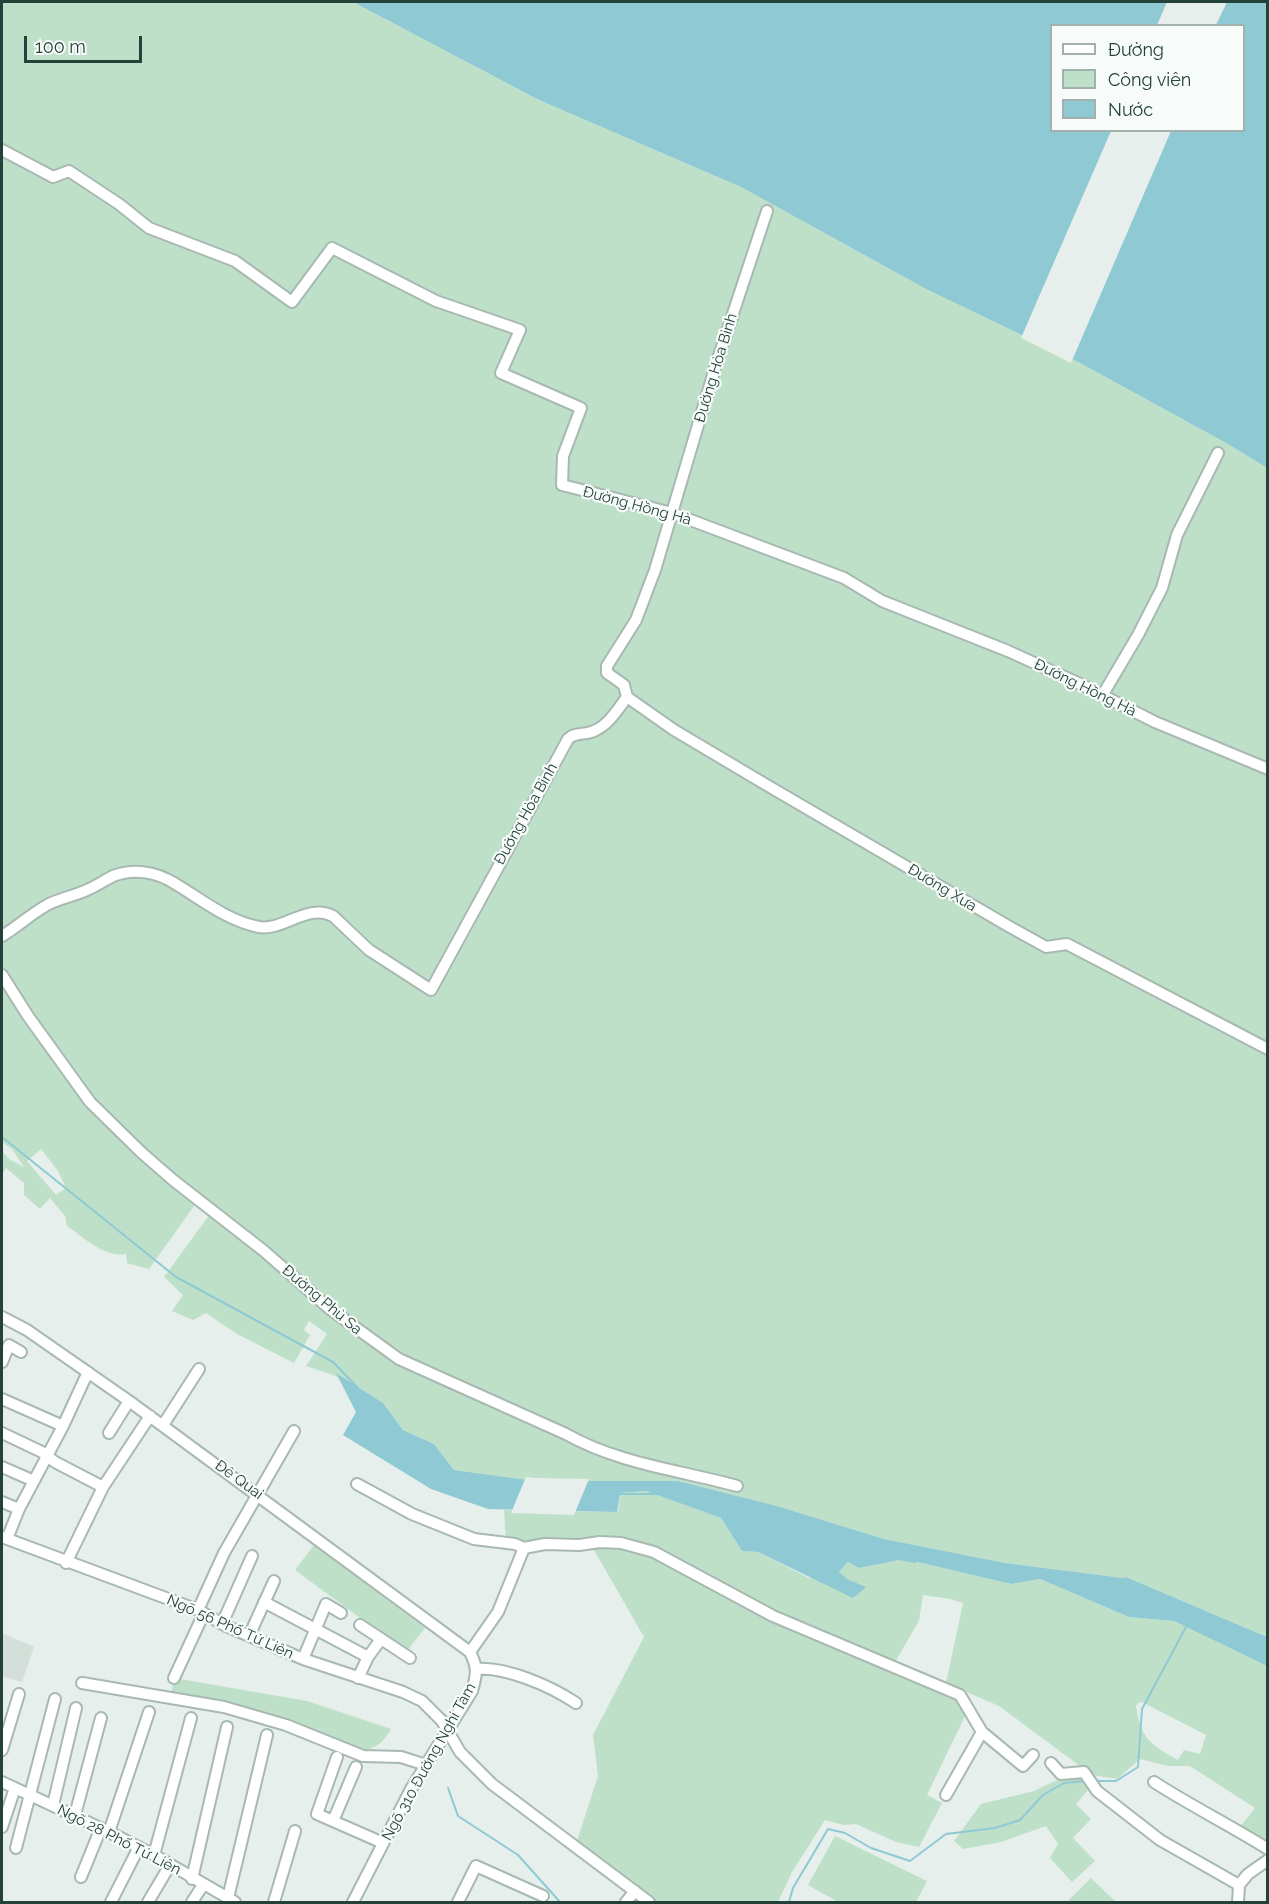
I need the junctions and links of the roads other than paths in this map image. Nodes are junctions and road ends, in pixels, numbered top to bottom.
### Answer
1 (2, 150) edge
2 (767, 211) dead end
3 (1218, 453) dead end
4 (672, 513) junction
5 (1102, 696) junction
6 (627, 698) junction
7 (1268, 769) edge
8 (2, 936) edge
9 (2, 975) edge
10 (1268, 1049) edge
11 (2, 1317) edge
12 (21, 1352) dead end
13 (2, 1362) edge
14 (199, 1369) dead end
15 (88, 1372) junction
16 (2, 1399) edge
17 (129, 1401) junction
18 (150, 1416) junction
19 (163, 1425) junction
20 (63, 1426) junction
21 (294, 1431) dead end
22 (2, 1433) edge
23 (109, 1433) dead end
24 (47, 1457) junction
25 (2, 1467) edge
26 (34, 1481) junction
27 (357, 1484) dead end
28 (737, 1486) dead end
29 (104, 1487) junction
30 (257, 1494) junction
31 (2, 1502) edge
32 (19, 1509) junction
33 (4, 1538) edge
34 (524, 1548) junction
35 (252, 1556) dead end
36 (66, 1563) junction
37 (274, 1581) dead end
38 (264, 1602) junction
39 (201, 1612) junction
40 (341, 1613) dead end
41 (222, 1624) junction
42 (360, 1625) dead end
43 (316, 1629) junction
44 (249, 1636) junction
45 (381, 1639) junction
46 (470, 1652) junction
47 (368, 1657) junction
48 (410, 1658) dead end
49 (303, 1659) junction
50 (476, 1669) junction
51 (174, 1678) dead end
52 (358, 1678) junction
53 (82, 1683) dead end
54 (19, 1694) dead end
55 (55, 1699) dead end
56 (576, 1703) dead end
57 (76, 1708) dead end
58 (149, 1712) dead end
59 (101, 1718) dead end
60 (191, 1718) dead end
61 (227, 1727) dead end
62 (448, 1731) junction
63 (982, 1732) junction
64 (267, 1735) dead end
65 (2, 1750) edge
66 (1033, 1755) dead end
67 (338, 1757) dead end
68 (1052, 1763) dead end
69 (426, 1766) junction
70 (356, 1767) dead end
71 (2, 1782) edge
72 (1154, 1782) dead end
73 (15, 1788) junction
74 (946, 1795) dead end
75 (31, 1796) junction
76 (53, 1805) junction
77 (75, 1815) junction
78 (333, 1821) junction
79 (2, 1827) edge
80 (105, 1830) junction
81 (295, 1831) dead end
82 (384, 1843) junction
83 (139, 1847) junction
84 (16, 1848) dead end
85 (1268, 1849) edge
86 (154, 1855) junction
87 (1268, 1860) edge
88 (170, 1865) junction
89 (81, 1877) dead end
90 (192, 1879) junction
91 (203, 1885) junction
92 (1239, 1886) junction
93 (634, 1891) junction
94 (543, 1896) dead end
95 (214, 1898) edge
96 (232, 1900) edge
97 (111, 1902) edge
98 (148, 1902) edge
99 (192, 1902) edge
100 (274, 1902) edge
101 (353, 1902) edge
102 (458, 1902) edge
103 (626, 1902) edge
104 (649, 1902) edge
105 (1238, 1902) edge

1 - 4 street, Đường Hồng Hà
2 - 4 street, Đường Hòa Bình
3 - 5 street
4 - 5 street, Đường Hồng Hà
4 - 6 street, Đường Hòa Bình
5 - 7 street, Đường Hồng Hà
6 - 8 street, Đường Hòa Bình
6 - 10 street, Đường Xưa
9 - 28 street, Đường Phù Sa
11 - 15 street, Đê Quai
12 - 13 street
14 - 19 street
15 - 17 street, Đê Quai
15 - 20 street
16 - 20 street
17 - 18 street, Đê Quai
17 - 23 street
18 - 19 street, Đê Quai
18 - 29 street
19 - 30 street, Đê Quai
20 - 24 street
21 - 30 street
22 - 24 street
24 - 26 street
24 - 29 street
25 - 26 street
26 - 32 street
27 - 34 street
29 - 36 street
30 - 39 street
30 - 46 street, Đê Quai
31 - 32 street
32 - 33 street
33 - 36 street, Ngõ 56 Phố Tứ Liên
34 - 46 street
34 - 63 street
35 - 41 street
36 - 39 street, Ngõ 56 Phố Tứ Liên
37 - 38 street
38 - 43 street
38 - 44 street
39 - 41 street, Ngõ 56 Phố Tứ Liên
39 - 51 street
40 - 43 street
41 - 44 street, Ngõ 56 Phố Tứ Liên
42 - 45 street
43 - 47 street
43 - 49 street
44 - 49 street, Ngõ 56 Phố Tứ Liên
45 - 47 street
45 - 48 street
46 - 50 street, Ngõ 310 Đường Nghi Tàm
47 - 52 street
49 - 52 street, Ngõ 56 Phố Tứ Liên
50 - 56 street
50 - 62 street, Ngõ 310 Đường Nghi Tàm
52 - 62 street, Ngõ 56 Phố Tứ Liên
53 - 69 street
54 - 65 street
55 - 75 street
57 - 76 street
58 - 80 street
59 - 77 street
60 - 86 street
61 - 90 street
62 - 69 street, Ngõ 310 Đường Nghi Tàm
62 - 93 street, Ngõ 56 Phố Tứ Liên
63 - 66 street
63 - 74 street
64 - 96 street
67 - 78 street
68 - 92 street
69 - 82 street, Ngõ 310 Đường Nghi Tàm
70 - 78 street
71 - 73 street, Ngõ 28 Phố Tứ Liên
72 - 85 street
73 - 75 street, Ngõ 28 Phố Tứ Liên
73 - 79 street
75 - 76 street, Ngõ 28 Phố Tứ Liên
75 - 84 street
76 - 77 street, Ngõ 28 Phố Tứ Liên
77 - 80 street, Ngõ 28 Phố Tứ Liên
78 - 82 street
80 - 83 street, Ngõ 28 Phố Tứ Liên
80 - 89 street
81 - 100 street
82 - 101 street, Ngõ 310 Đường Nghi Tàm
83 - 86 street, Ngõ 28 Phố Tứ Liên
83 - 97 street
86 - 88 street, Ngõ 28 Phố Tứ Liên
87 - 92 street
88 - 90 street, Ngõ 28 Phố Tứ Liên
88 - 98 street
90 - 91 street, Ngõ 28 Phố Tứ Liên
91 - 95 street, Ngõ 28 Phố Tứ Liên
91 - 99 street
92 - 105 street
93 - 103 street
93 - 104 street, Ngõ 56 Phố Tứ Liên
94 - 102 street
95 - 96 street, Ngõ 28 Phố Tứ Liên

